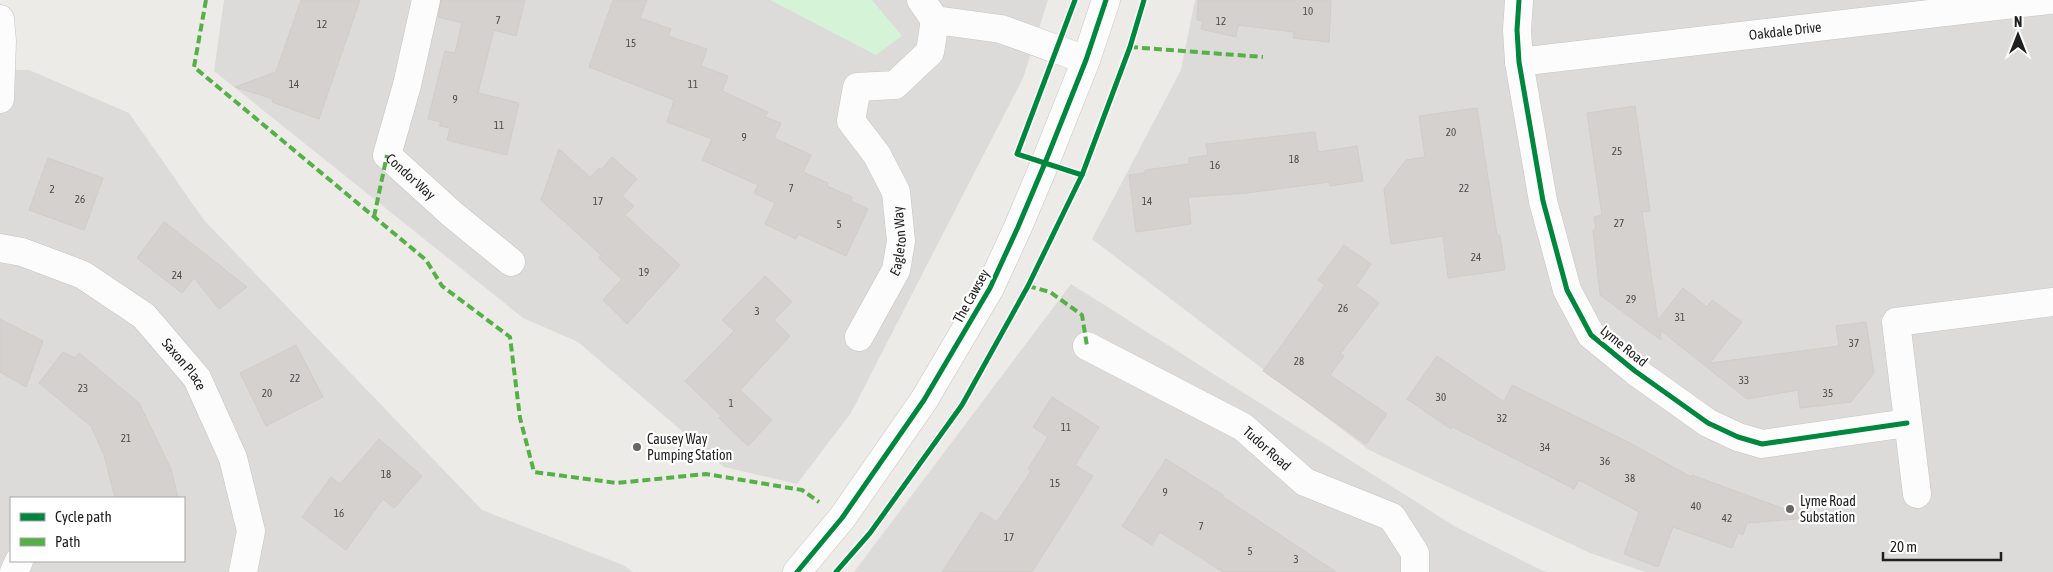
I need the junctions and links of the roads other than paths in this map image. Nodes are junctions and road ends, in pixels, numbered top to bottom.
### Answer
1 (426, 0) edge
2 (1106, 0) edge
3 (1519, 0) edge
4 (2049, 0) edge
5 (1917, 8) edge
6 (928, 10) edge
7 (0, 19) edge
8 (1086, 60) junction
9 (1519, 62) junction
10 (0, 99) edge
11 (0, 248) edge
12 (511, 262) dead end
13 (2053, 302) edge
14 (859, 337) dead end
15 (1087, 346) dead end
16 (1907, 423) junction
17 (1917, 494) dead end
18 (243, 572) edge
19 (797, 572) edge
20 (1415, 572) edge

1 - 12 street, Condor Way
2 - 8 street, The Cawsey
3 - 9 street, Lyme Road
4 - 5 street, Oakdale Drive
5 - 9 street, Oakdale Drive
6 - 8 street, Eagleton Way
6 - 14 street, Eagleton Way
7 - 10 street
8 - 19 street, The Cawsey
9 - 16 street, Lyme Road
11 - 18 street, Saxon Place
13 - 16 street
15 - 20 street, Tudor Road
16 - 17 street

